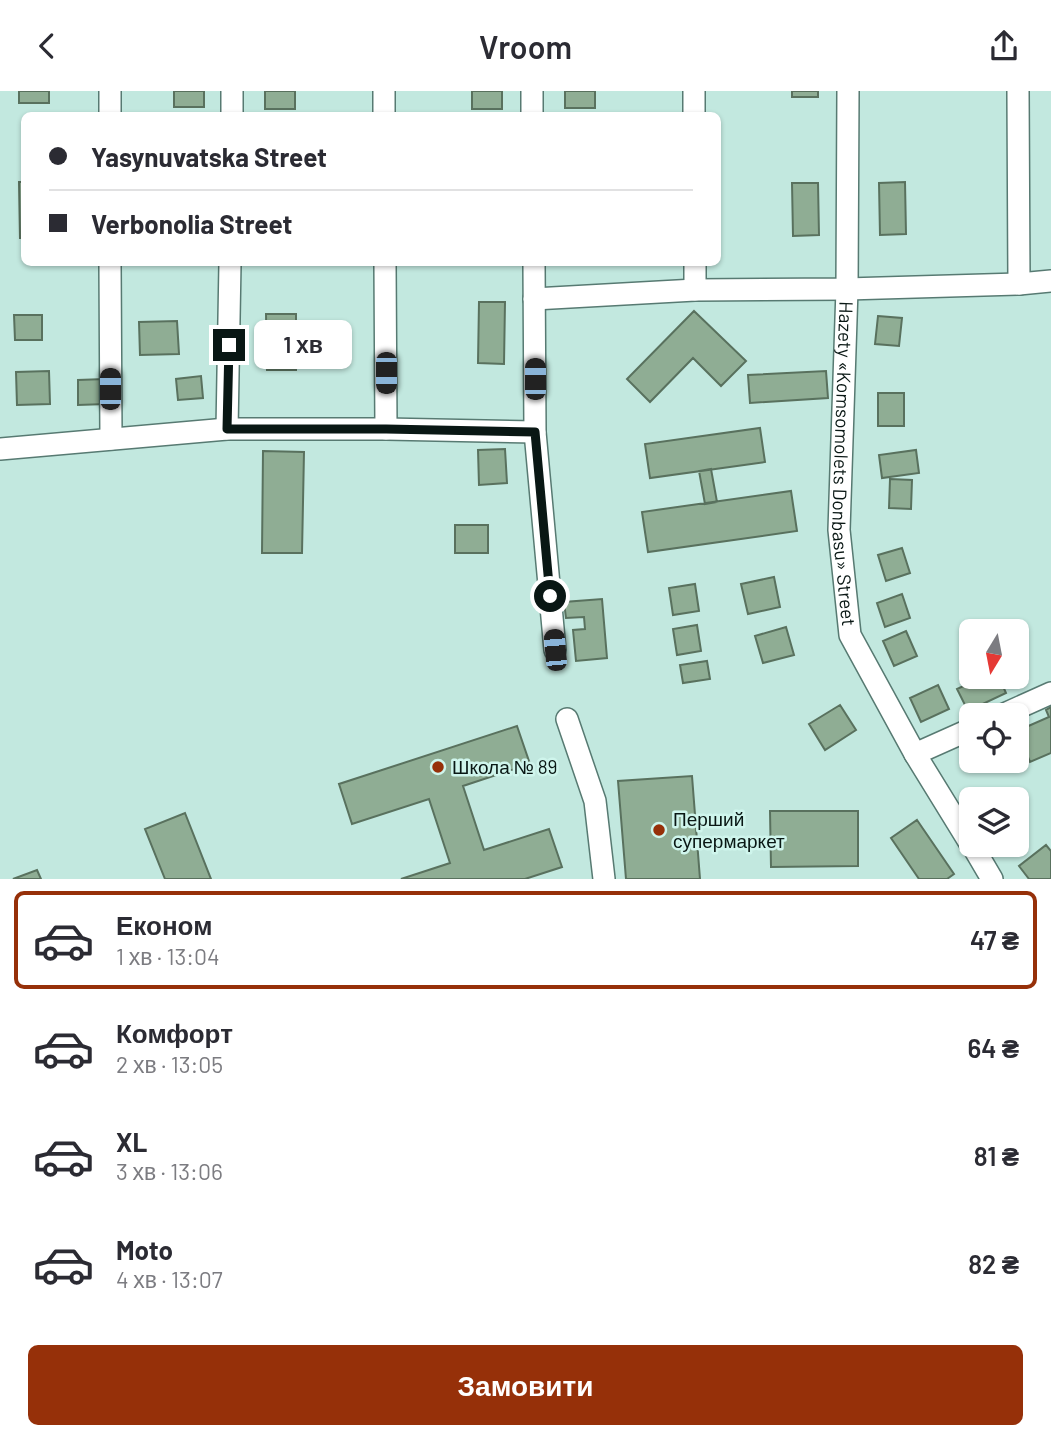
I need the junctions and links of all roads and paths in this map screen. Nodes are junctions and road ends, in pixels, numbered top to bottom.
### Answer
1 (110, 91) edge
2 (232, 91) edge
3 (384, 91) edge
4 (532, 91) edge
5 (694, 91) edge
6 (849, 91) edge
7 (1018, 91) edge
8 (110, 112) edge
9 (232, 112) edge
10 (384, 112) edge
11 (532, 112) edge
12 (694, 112) edge
13 (110, 266) edge
14 (230, 266) edge
15 (385, 266) edge
16 (534, 266) edge
17 (695, 266) edge
18 (1051, 281) edge
19 (1019, 284) junction
20 (848, 289) junction
21 (695, 290) junction
22 (534, 299) junction
23 (227, 429) junction
24 (386, 429) junction
25 (535, 432) junction
26 (111, 439) junction
27 (0, 449) edge
28 (555, 650) dead end
29 (1051, 693) edge
30 (1029, 703) edge
31 (567, 719) dead end
32 (959, 734) edge
33 (915, 754) junction
34 (959, 826) edge
35 (978, 857) edge
36 (604, 879) edge
37 (992, 879) edge

1 - 8 street
2 - 9 street
3 - 10 street
4 - 11 street
5 - 12 street
6 - 20 street, Hazety «Komsomolets Donbasu» Street
7 - 19 street
13 - 26 street
14 - 23 street
15 - 24 street
16 - 22 street
17 - 21 street
18 - 19 street
19 - 20 street
20 - 21 street
20 - 33 street, Hazety «Komsomolets Donbasu» Street
21 - 22 street
22 - 25 street
23 - 24 street
23 - 26 street
24 - 25 street
25 - 28 street
26 - 27 street
29 - 30 street
31 - 36 street
32 - 33 street
33 - 34 street, Hazety «Komsomolets Donbasu» Street
35 - 37 street, Hazety «Komsomolets Donbasu» Street

